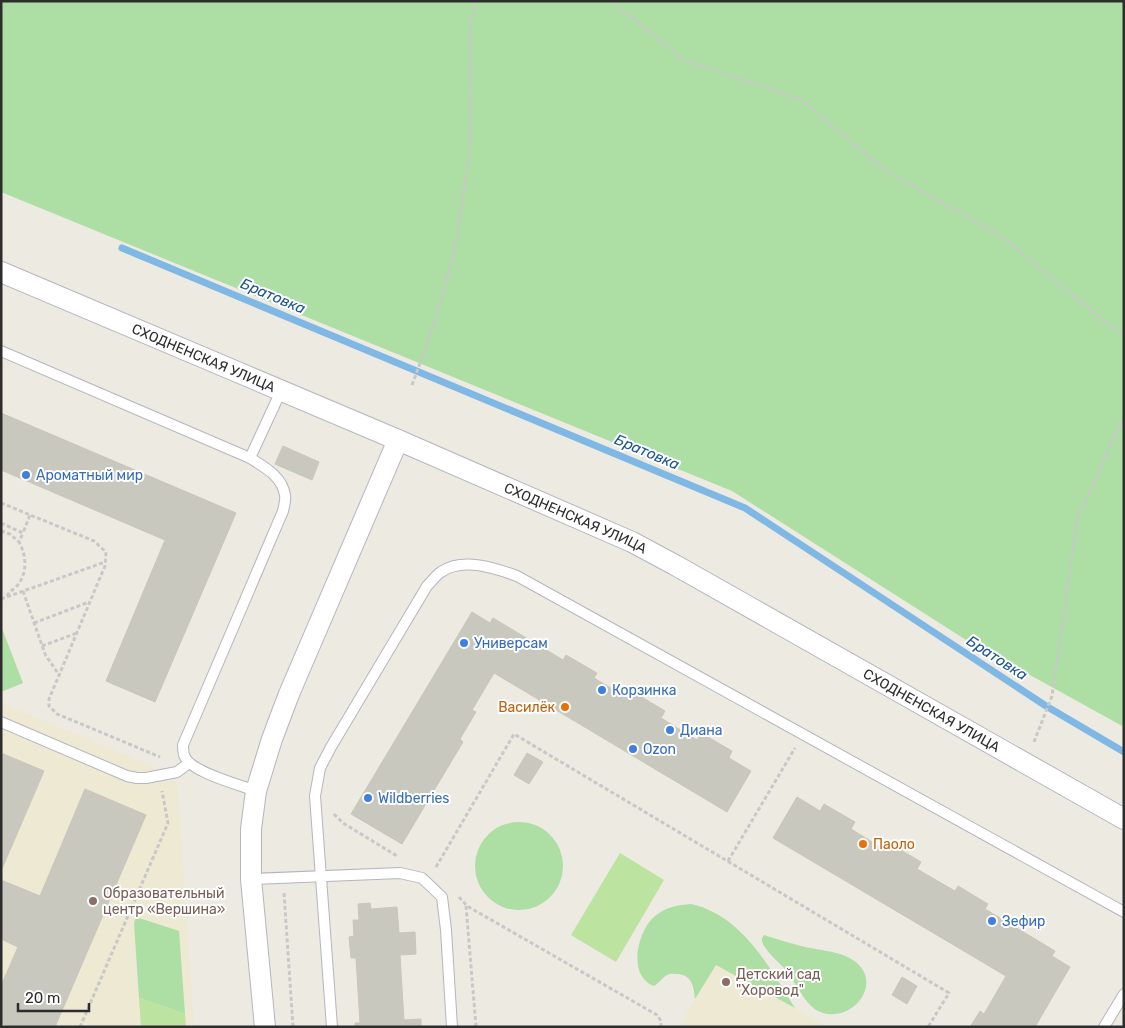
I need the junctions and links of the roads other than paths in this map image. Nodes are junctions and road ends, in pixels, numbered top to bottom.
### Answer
1 (1, 272) edge
2 (1, 351) edge
3 (281, 391) junction
4 (398, 440) junction
5 (250, 458) junction
6 (1, 722) edge
7 (186, 765) junction
8 (256, 792) junction
9 (1124, 819) edge
10 (320, 876) junction
11 (251, 879) junction
12 (1124, 912) edge
13 (1124, 994) edge
14 (264, 1027) edge
15 (332, 1027) edge
16 (452, 1027) edge
17 (1104, 1027) edge

1 - 3 street, СХОДНЕНСКАЯ УЛИЦА
2 - 5 lane
3 - 4 street, СХОДНЕНСКАЯ УЛИЦА
3 - 5 lane
4 - 8 street
4 - 9 street, СХОДНЕНСКАЯ УЛИЦА
5 - 7 lane
6 - 7 lane
7 - 8 lane
8 - 11 street
10 - 11 lane
10 - 12 lane
10 - 15 lane
10 - 16 lane
11 - 14 street
13 - 17 lane

